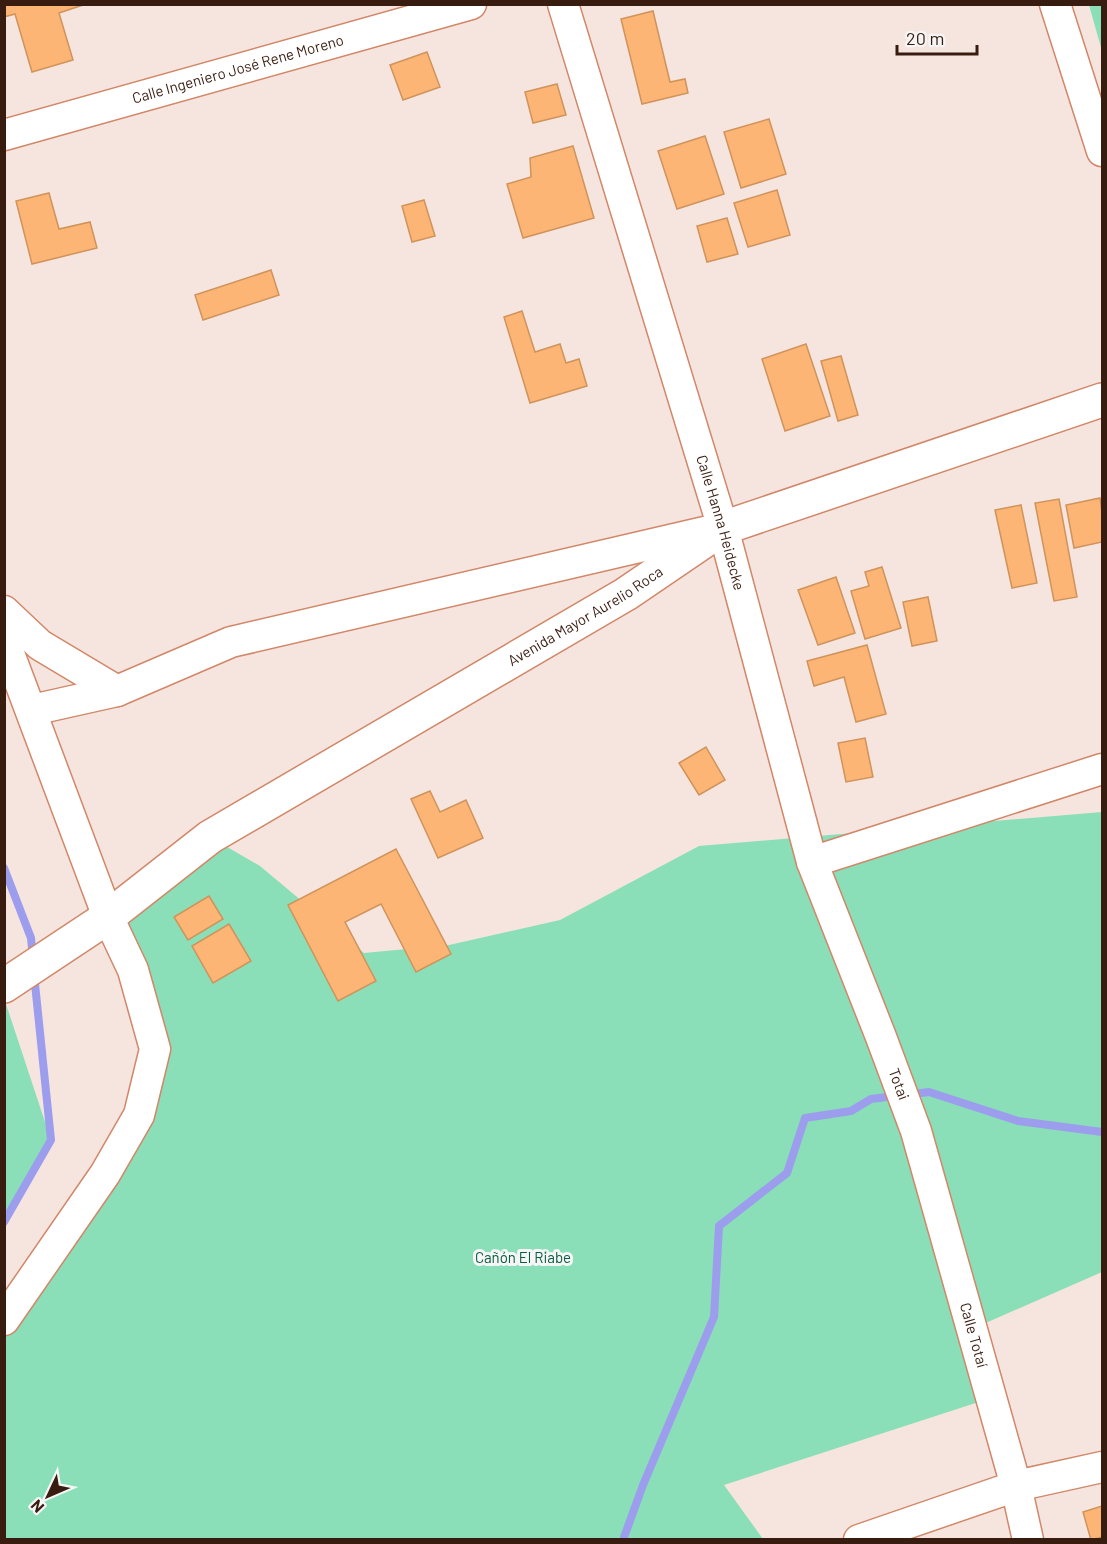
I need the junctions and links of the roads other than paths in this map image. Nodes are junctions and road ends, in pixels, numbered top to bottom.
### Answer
1 (471, 4) edge
2 (563, 4) edge
3 (1055, 4) edge
4 (4, 135) edge
5 (1102, 151) edge
6 (1102, 400) edge
7 (723, 528) junction
8 (4, 611) edge
9 (4, 639) edge
10 (117, 691) junction
11 (32, 710) junction
12 (1102, 769) edge
13 (812, 862) junction
14 (100, 923) junction
15 (15, 979) edge
16 (882, 1037) joint
17 (916, 1131) joint
18 (4, 1320) edge
19 (1102, 1467) edge
20 (1016, 1486) junction
21 (859, 1539) edge
22 (1028, 1539) edge

1 - 4 street, Calle Ingeniero José Rene Moreno
2 - 7 street, Calle Hanna Heidecke
3 - 5 street
6 - 7 main road, Avenida Mayor Aurelio Roca
7 - 10 street
7 - 13 street, Calle Hanna Heidecke
7 - 14 main road, Avenida Mayor Aurelio Roca
8 - 10 street
9 - 11 street
10 - 11 street
11 - 14 street
12 - 13 street
13 - 16 street, Calle Hanna Heidecke
14 - 15 main road, Avenida Mayor Aurelio Roca
14 - 18 street
16 - 17 street, Totai
17 - 20 street, Calle Totaí
19 - 20 street
20 - 21 street
20 - 22 street, Calle Totaí

